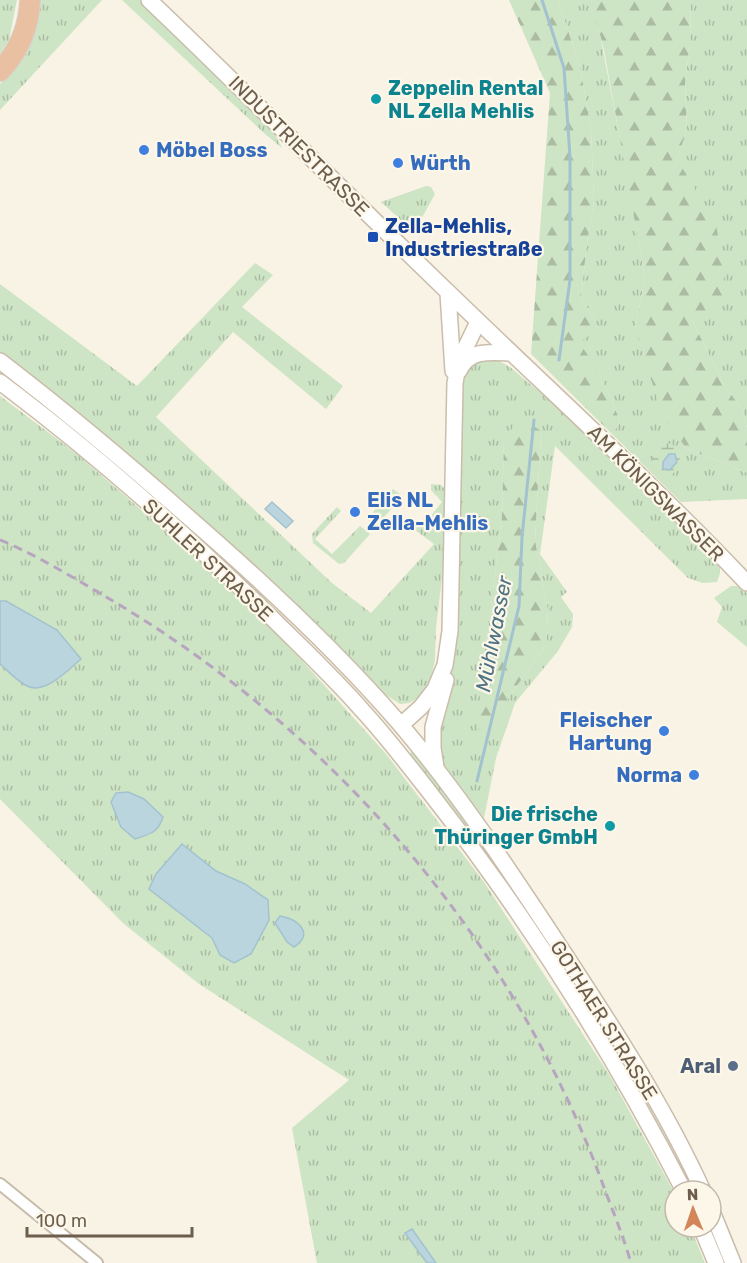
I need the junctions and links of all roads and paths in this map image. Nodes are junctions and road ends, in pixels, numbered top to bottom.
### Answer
1 (30, 0) edge
2 (149, 0) edge
3 (0, 71) edge
4 (448, 293) junction
5 (478, 322) junction
6 (451, 345) junction
7 (511, 353) junction
8 (0, 361) edge
9 (0, 382) edge
10 (454, 396) junction
11 (565, 402) joint
12 (747, 583) edge
13 (445, 665) junction
14 (436, 713) junction
15 (375, 724) junction
16 (402, 732) junction
17 (400, 755) junction
18 (436, 769) junction
19 (678, 1179) edge
20 (697, 1179) edge
21 (0, 1184) edge
22 (723, 1238) edge
23 (706, 1239) edge
24 (97, 1263) edge
25 (716, 1263) edge
26 (733, 1263) edge

1 - 3 highway
2 - 4 main road, INDUSTRIESTRASSE
4 - 5 main road, INDUSTRIESTRASSE
4 - 6 main road
5 - 6 main road
5 - 7 main road, INDUSTRIESTRASSE
5 - 10 main road
6 - 10 main road
7 - 10 main road
7 - 11 main road, INDUSTRIESTRASSE
8 - 16 main road, SUHLER STRASSE
9 - 15 main road, SUHLER STRASSE
10 - 13 main road
11 - 12 main road, AM KÖNIGSWASSER
13 - 14 main road
13 - 16 main road
14 - 16 main road
14 - 18 main road
15 - 16 main road
15 - 17 main road, SUHLER STRASSE
16 - 17 main road
16 - 18 main road, SUHLER STRASSE
17 - 19 main road, GOTHAER STRASSE
18 - 20 main road, GOTHAER STRASSE
21 - 24 street
22 - 26 main road
23 - 25 main road

